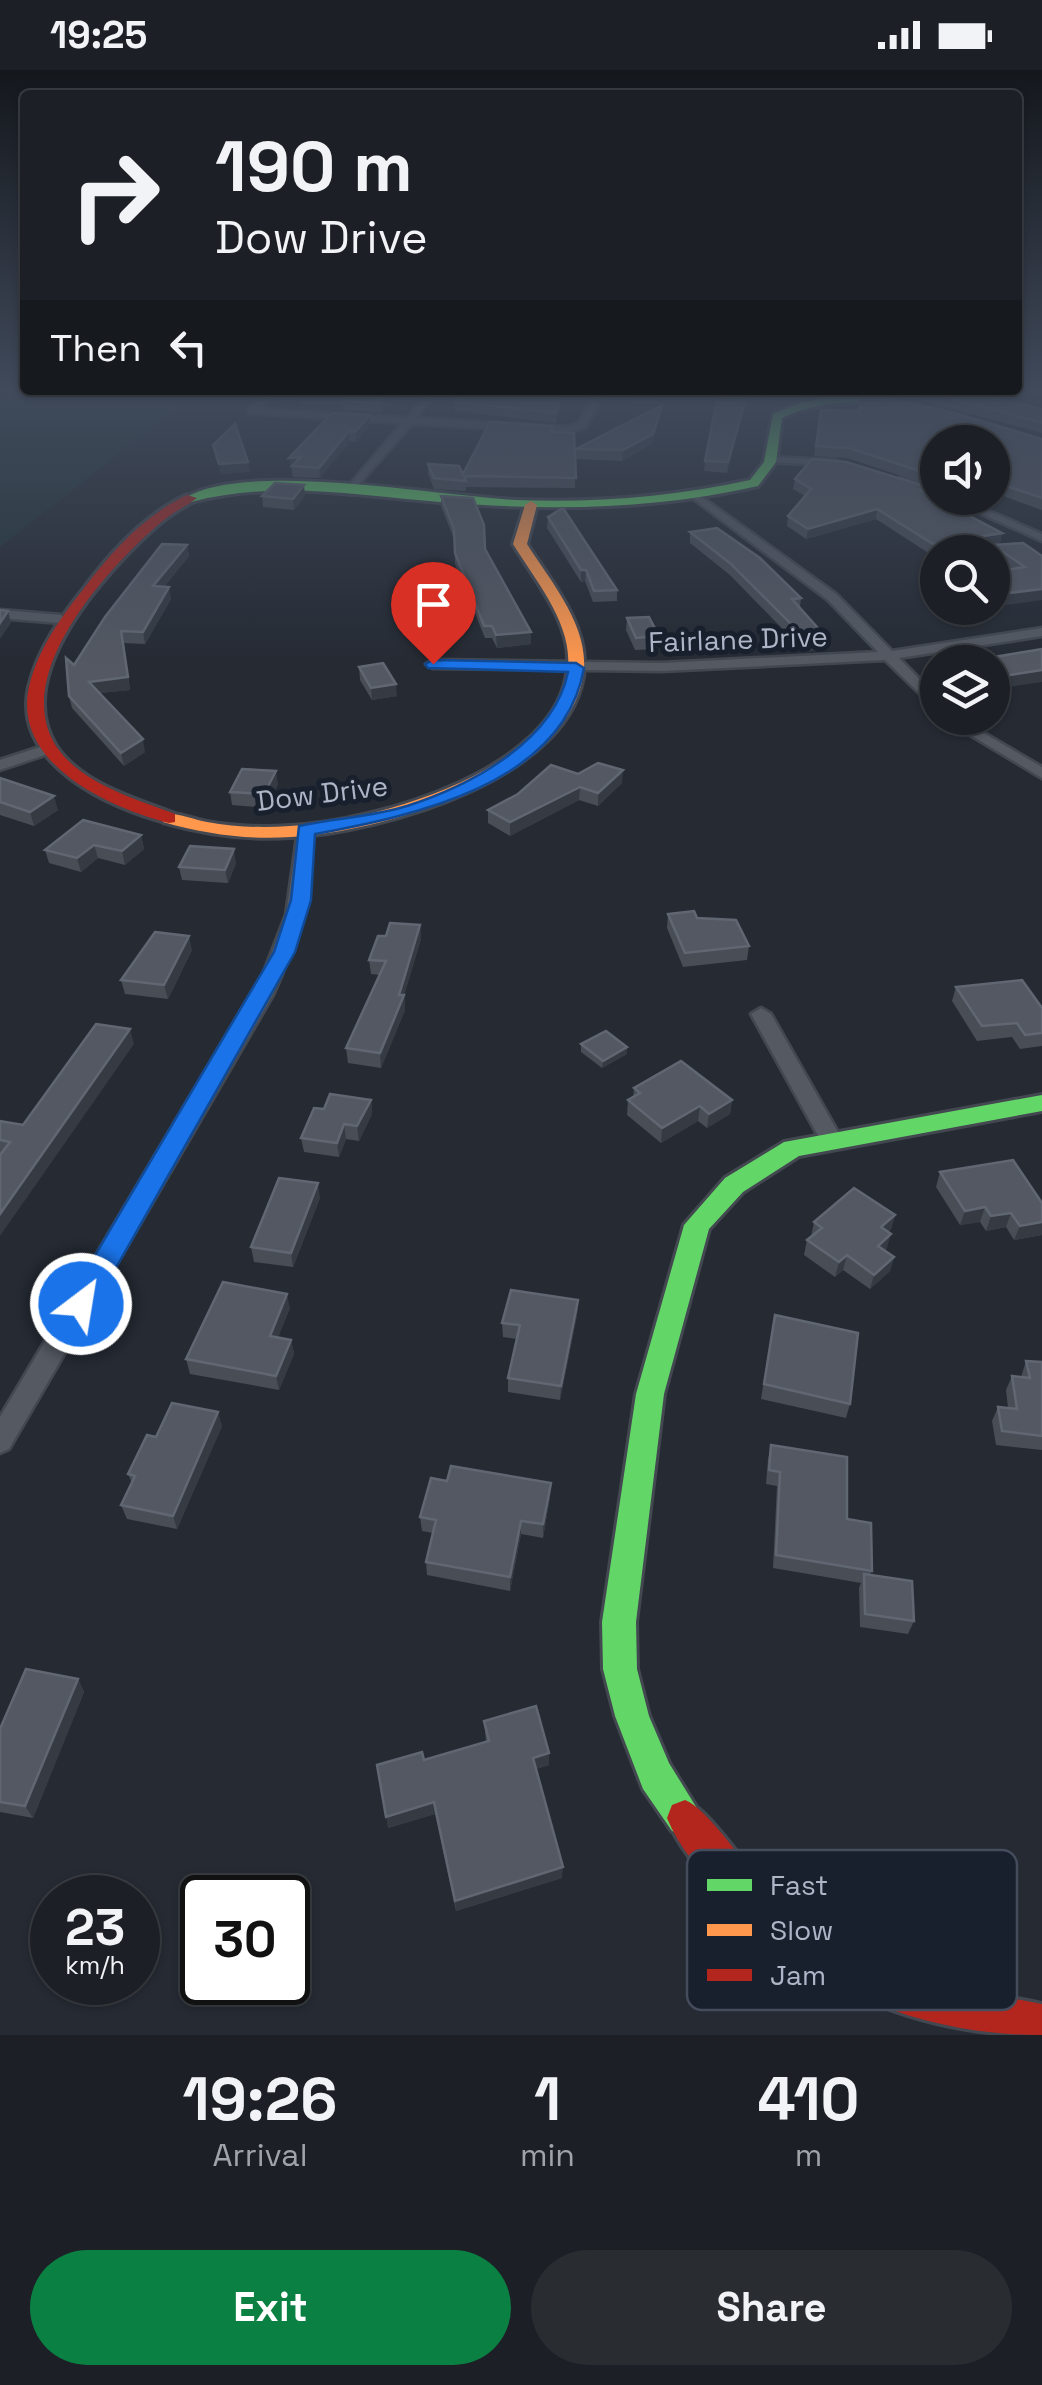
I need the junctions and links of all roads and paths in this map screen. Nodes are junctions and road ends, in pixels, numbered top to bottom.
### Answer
1 (358, 482) edge
2 (756, 482) edge
3 (350, 491) junction
4 (695, 494) junction
5 (531, 505) junction
6 (990, 515) edge
7 (1042, 538) edge
8 (0, 614) edge
9 (61, 619) junction
10 (1042, 632) edge
11 (892, 656) junction
12 (433, 664) dead end
13 (576, 668) junction
14 (920, 687) edge
15 (978, 735) edge
16 (43, 751) junction
17 (0, 765) edge
18 (1042, 773) edge
19 (306, 830) junction
20 (760, 1014) dead end
21 (1042, 1103) edge
22 (832, 1141) junction
23 (0, 1441) edge
24 (707, 1850) edge
25 (979, 2010) edge
26 (1042, 2024) edge

1 - 3 street
2 - 4 street, Dow Drive
3 - 5 street, Dow Drive
3 - 9 street, Dow Drive
4 - 5 street, Dow Drive
4 - 11 street
5 - 13 street
6 - 7 street
8 - 9 street
9 - 16 street, Dow Drive
10 - 11 street, Fairlane Drive
11 - 13 street, Fairlane Drive
11 - 14 street
12 - 13 street, Fairlane Drive
13 - 19 street, Dow Drive
15 - 18 street
16 - 17 street
16 - 19 street, Dow Drive
19 - 23 street
20 - 22 street
21 - 22 street
22 - 24 street
25 - 26 street

